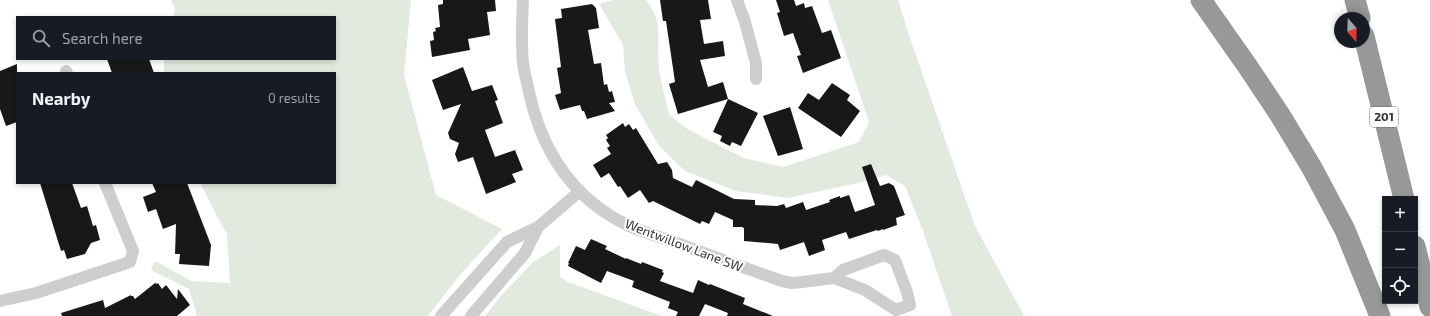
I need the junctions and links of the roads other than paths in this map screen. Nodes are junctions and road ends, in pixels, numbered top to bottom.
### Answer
1 (523, 0) edge
2 (737, 0) edge
3 (1201, 0) edge
4 (1355, 0) edge
5 (1358, 12) edge
6 (1367, 48) edge
7 (756, 79) dead end
8 (104, 184) edge
9 (580, 191) junction
10 (1403, 196) edge
11 (538, 227) junction
12 (1418, 258) edge
13 (834, 278) junction
14 (0, 301) edge
15 (1430, 307) edge
16 (442, 316) edge
17 (471, 316) edge
18 (1380, 316) edge

1 - 9 street, Wentwillow Lane SW
2 - 7 street
3 - 18 highway
4 - 5 highway
6 - 10 highway, 201
8 - 14 street
9 - 11 street
9 - 13 street, Wentwillow Lane SW
11 - 16 street
11 - 17 street
12 - 15 highway
13 - 13 street, Wentwillow Lane SW

